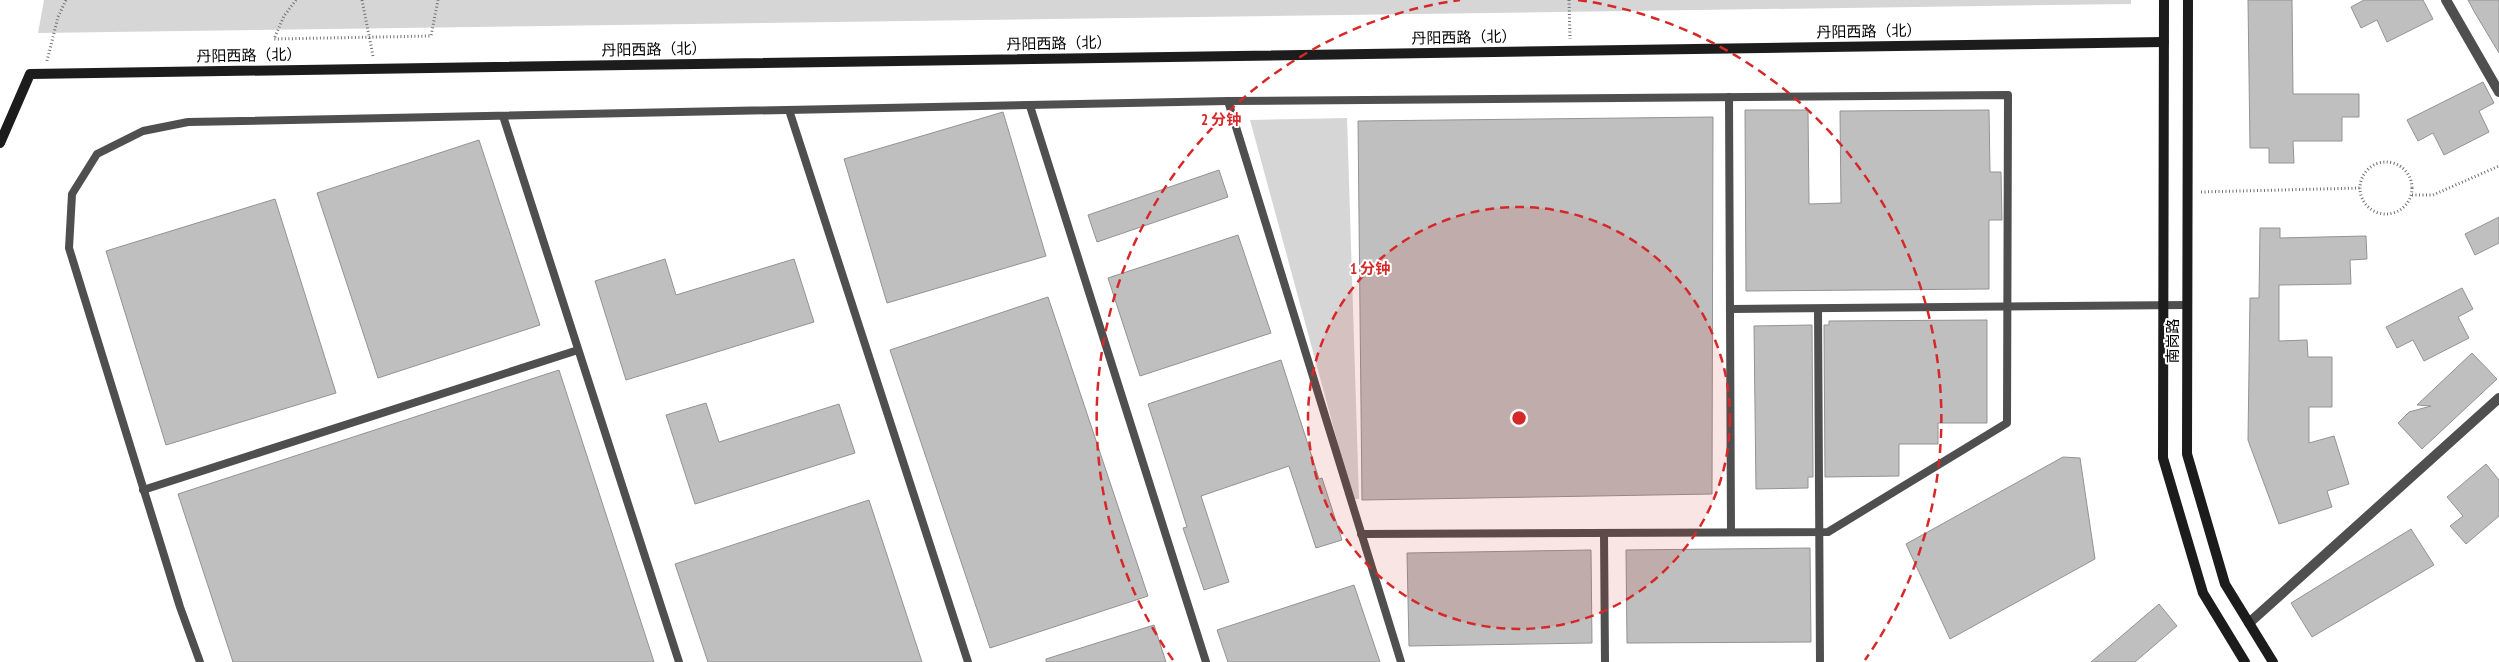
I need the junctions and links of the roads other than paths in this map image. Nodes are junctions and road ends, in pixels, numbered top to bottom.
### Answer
1 (2164, 0) edge
2 (2188, 0) edge
3 (2446, 0) edge
4 (2164, 42) junction
5 (2499, 92) edge
6 (1729, 97) junction
7 (1228, 101) junction
8 (1030, 106) junction
9 (788, 110) junction
10 (503, 116) junction
11 (0, 143) edge
12 (2163, 305) junction
13 (2187, 305) junction
14 (2007, 307) junction
15 (1818, 308) junction
16 (1731, 310) junction
17 (578, 350) junction
18 (2499, 398) edge
19 (143, 490) junction
20 (1731, 532) junction
21 (1819, 532) junction
22 (1604, 533) junction
23 (1361, 534) junction
24 (2249, 623) junction
25 (200, 662) edge
26 (679, 662) edge
27 (968, 662) edge
28 (1206, 662) edge
29 (1401, 662) edge
30 (1605, 662) edge
31 (1820, 662) edge
32 (2245, 662) edge
33 (2273, 662) edge

1 - 4 street, 南岗路
2 - 13 street, 南岗路
3 - 5 street
4 - 11 street, 丹阳西路（北）
4 - 12 street, 南岗路
6 - 7 lane
6 - 14 lane
6 - 16 lane
7 - 8 lane
7 - 23 lane
8 - 9 lane
8 - 28 lane
9 - 10 lane
9 - 27 lane
10 - 17 lane
10 - 19 lane
12 - 13 lane
12 - 14 lane
12 - 32 street, 南岗路
13 - 24 street, 南岗路
14 - 15 lane
14 - 21 lane
15 - 16 lane
15 - 21 lane
16 - 20 lane
17 - 19 lane
17 - 26 lane
18 - 24 street
19 - 25 lane
20 - 21 lane
20 - 22 lane
21 - 31 lane
22 - 23 lane
22 - 30 lane
23 - 29 lane
24 - 33 street, 南岗路

